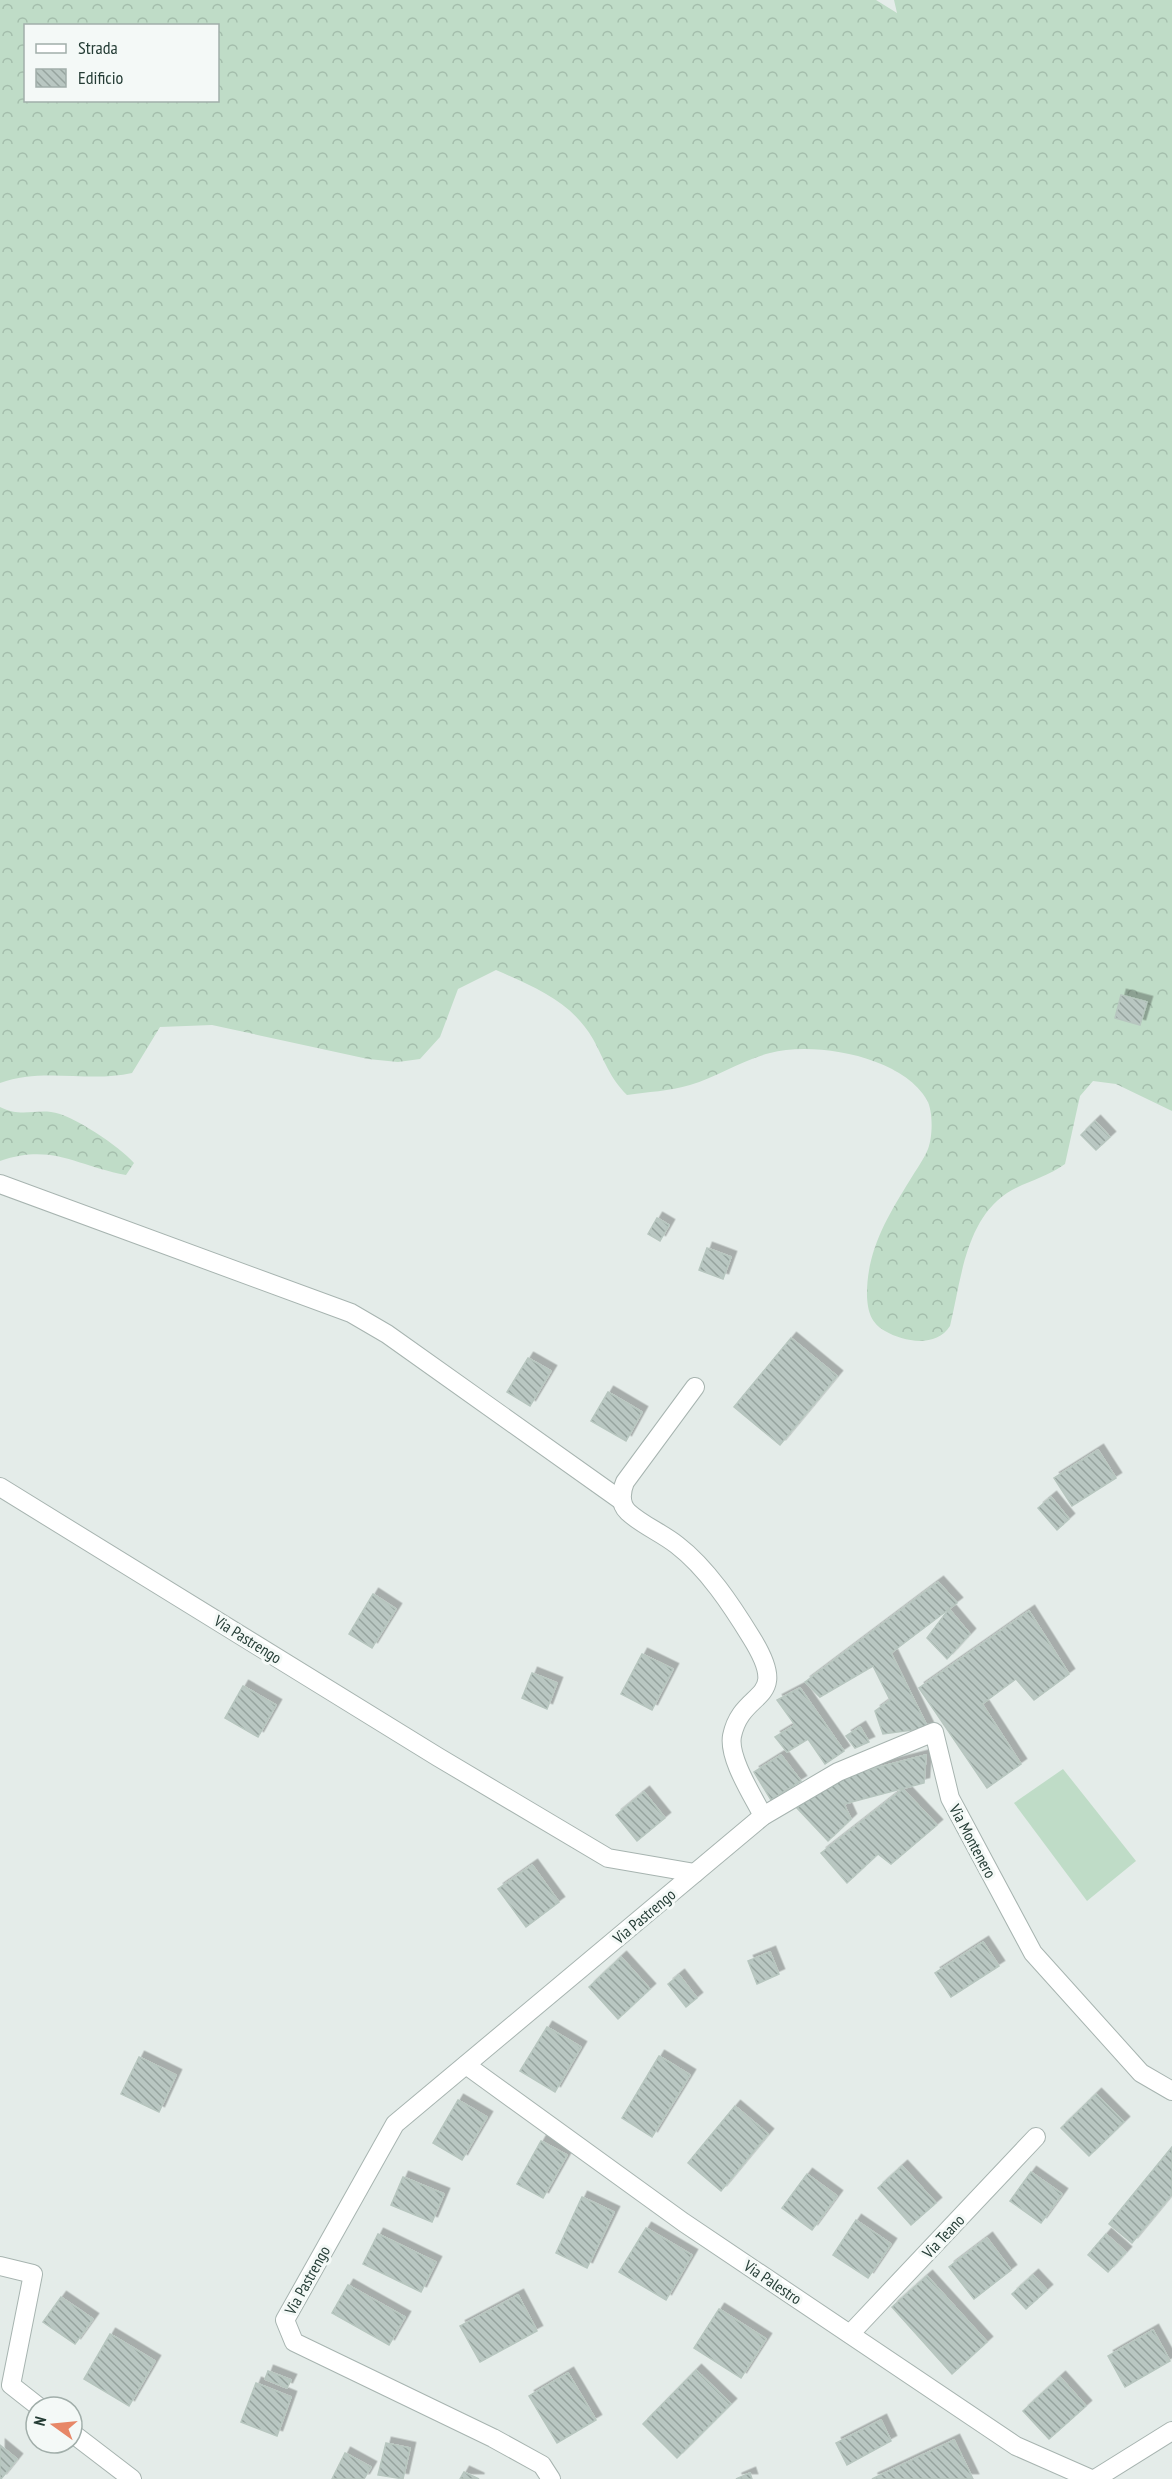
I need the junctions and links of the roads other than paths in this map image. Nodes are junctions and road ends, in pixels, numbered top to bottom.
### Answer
1 (0, 1184) edge
2 (695, 1387) dead end
3 (0, 1487) edge
4 (622, 1501) junction
5 (763, 1816) junction
6 (695, 1873) junction
7 (466, 2066) junction
8 (1172, 2091) edge
9 (1036, 2138) dead end
10 (0, 2266) edge
11 (850, 2334) junction
12 (24, 2395) edge
13 (1172, 2431) edge
14 (84, 2442) edge
15 (132, 2479) edge
16 (551, 2479) edge
17 (1093, 2479) edge

1 - 4 street
2 - 4 street
3 - 6 street, Via Pastrengo
4 - 5 street
5 - 6 street, Via Montenero
5 - 8 street, Via Montenero
6 - 7 street, Via Pastrengo
7 - 11 street, Via Palestro
7 - 16 street, Via Pastrengo
9 - 11 street, Via Teano
10 - 12 street
11 - 17 street, Via Palestro
13 - 17 street
14 - 15 street

